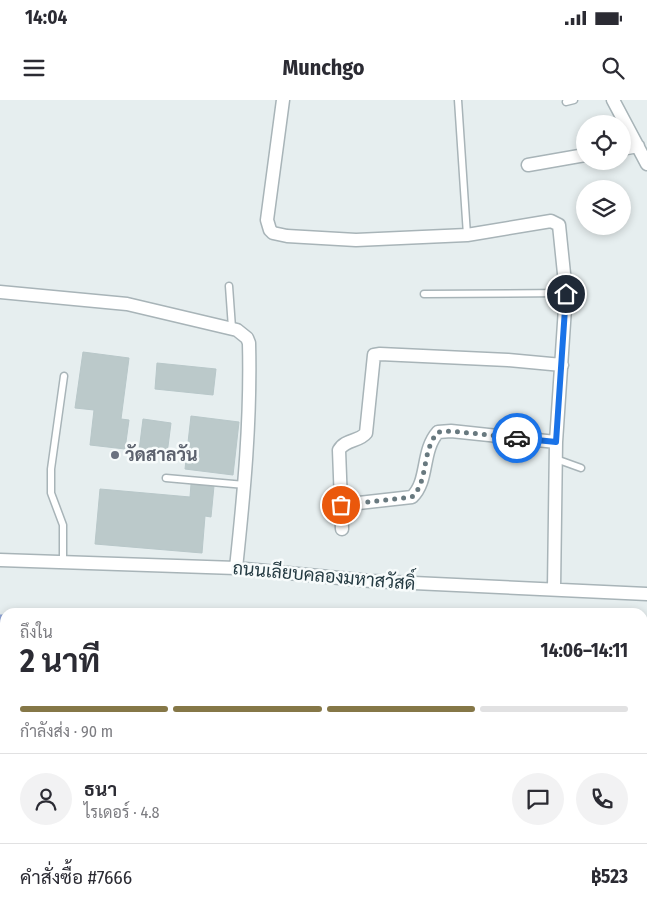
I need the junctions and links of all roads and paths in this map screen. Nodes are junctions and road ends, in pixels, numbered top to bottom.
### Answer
1 (283, 100) edge
2 (458, 100) edge
3 (574, 100) edge
4 (613, 100) edge
5 (566, 102) dead end
6 (638, 146) junction
7 (631, 147) edge
8 (576, 156) edge
9 (528, 164) dead end
10 (647, 164) edge
11 (467, 235) junction
12 (229, 286) dead end
13 (0, 292) edge
14 (424, 294) dead end
15 (566, 294) junction
16 (232, 328) junction
17 (562, 365) junction
18 (64, 376) dead end
19 (556, 442) junction
20 (556, 459) junction
21 (581, 468) dead end
22 (166, 478) dead end
23 (245, 485) junction
24 (341, 505) junction
25 (342, 529) dead end
26 (0, 560) edge
27 (63, 563) junction
28 (236, 568) junction
29 (554, 590) junction
30 (647, 594) edge

1 - 11 street
2 - 11 lane
3 - 5 lane
4 - 6 street
6 - 7 street
6 - 10 street
8 - 9 street
11 - 15 street
12 - 16 lane
13 - 16 street
14 - 15 lane
15 - 17 street
16 - 23 street
17 - 19 street
17 - 24 street
18 - 27 lane
19 - 20 street
19 - 24 street
20 - 21 lane
20 - 29 street
22 - 23 lane
23 - 28 street
24 - 25 street
26 - 27 street, ถนนเลียบคลองมหาสวัสดิ์
27 - 28 street, ถนนเลียบคลองมหาสวัสดิ์
28 - 29 street, ถนนเลียบคลองมหาสวัสดิ์
29 - 30 street, ถนนเลียบคลองมหาสวัสดิ์

